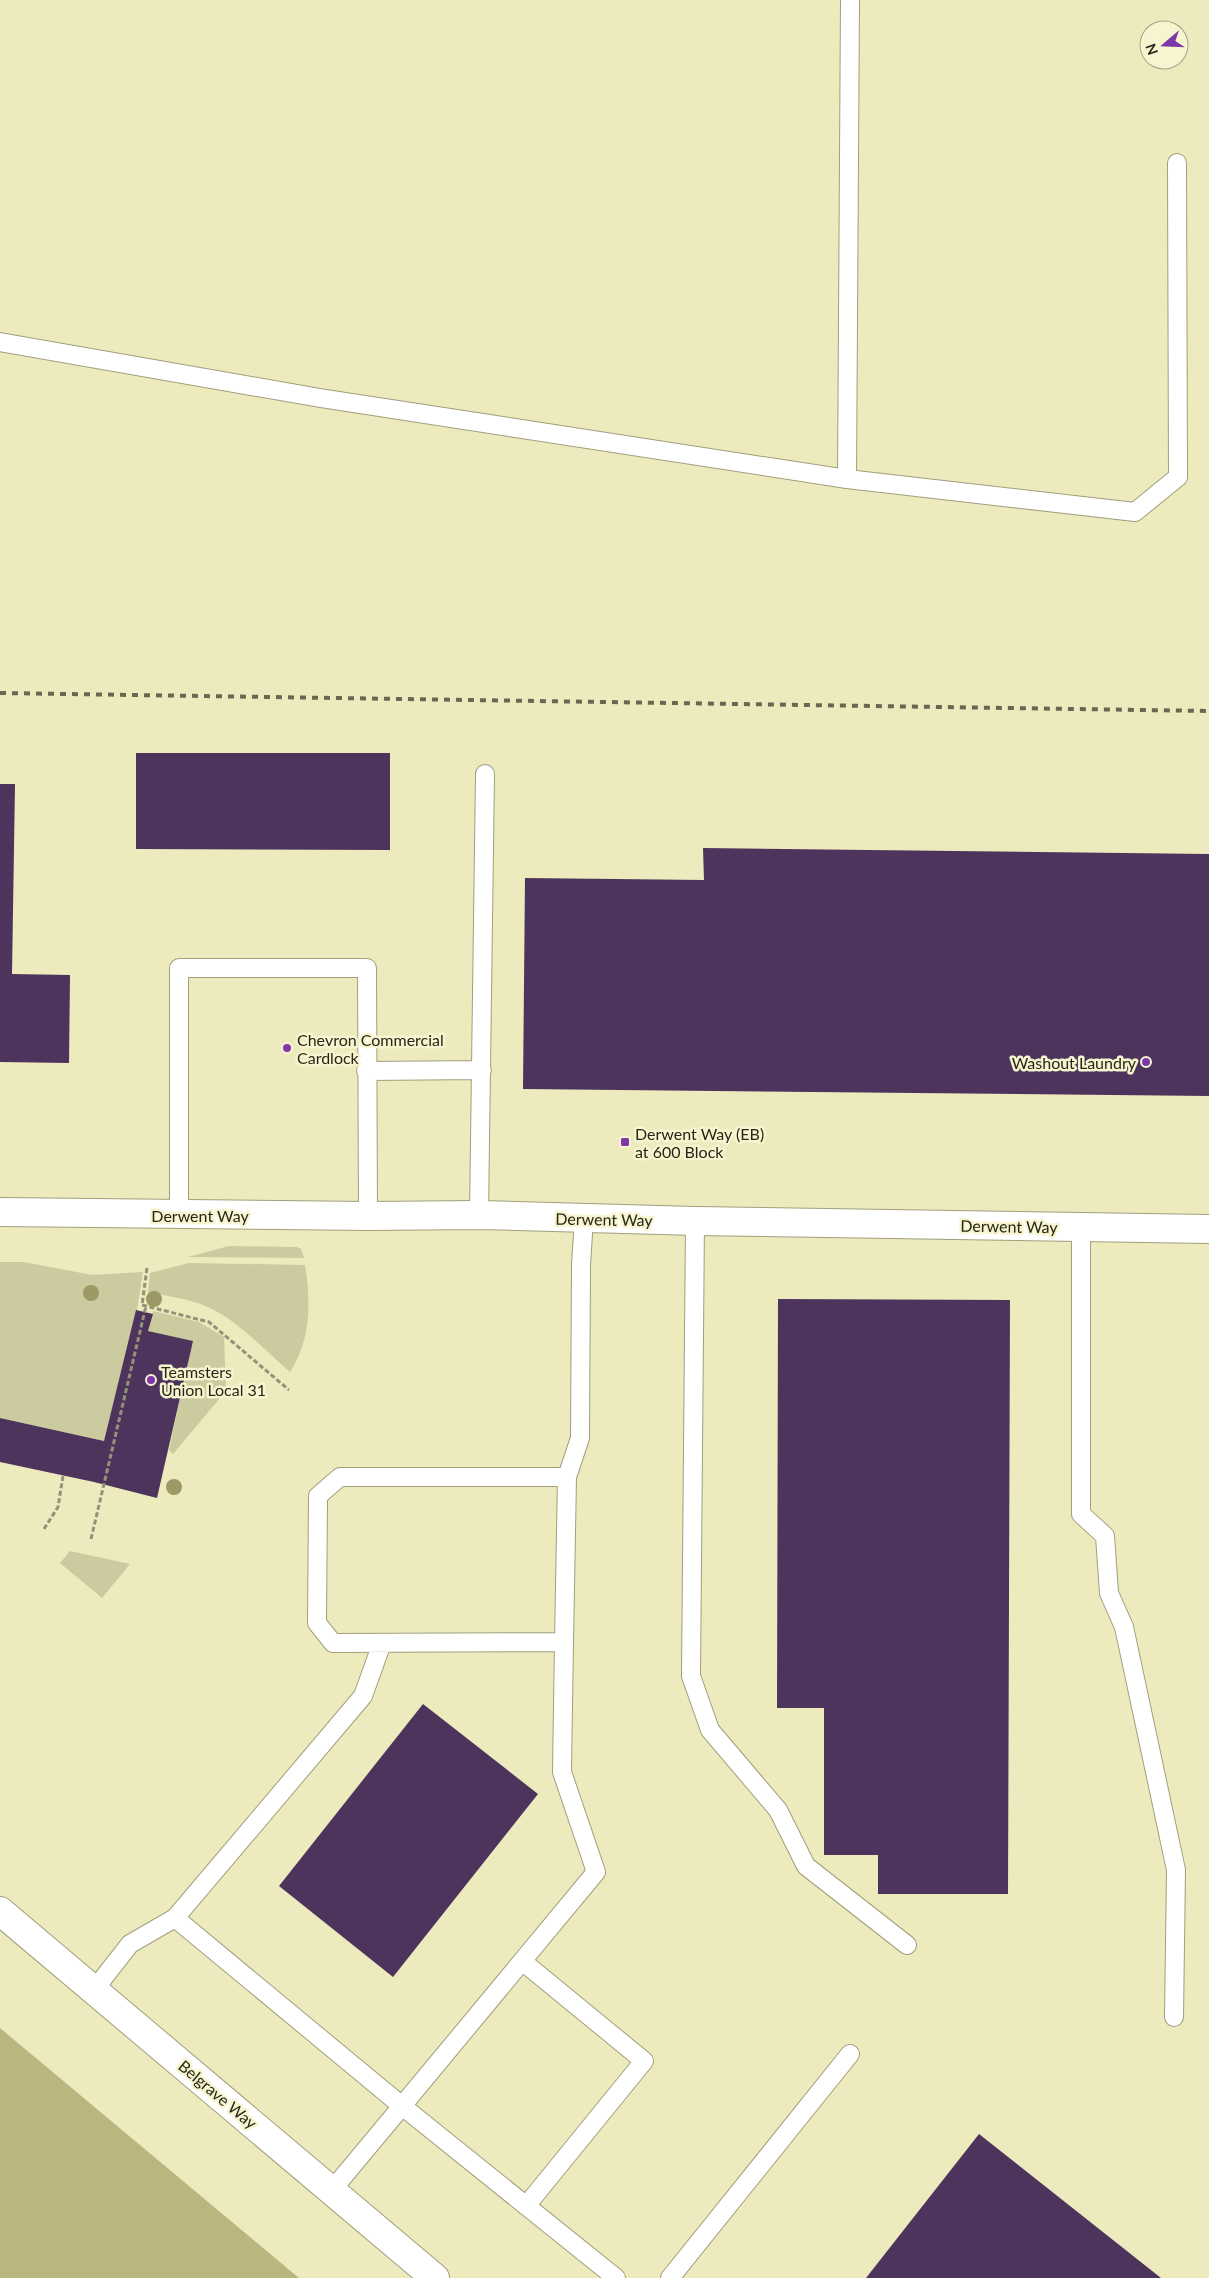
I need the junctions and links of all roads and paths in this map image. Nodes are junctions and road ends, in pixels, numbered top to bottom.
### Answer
1 (850, 0) edge
2 (1176, 163) dead end
3 (0, 342) edge
4 (847, 479) junction
5 (485, 774) dead end
6 (482, 1070) junction
7 (366, 1071) junction
8 (0, 1212) edge
9 (179, 1215) junction
10 (479, 1215) junction
11 (368, 1216) junction
12 (584, 1218) junction
13 (695, 1221) junction
14 (1081, 1228) junction
15 (1209, 1229) edge
16 (147, 1268) dead end
17 (146, 1306) junction
18 (289, 1390) dead end
19 (63, 1476) dead end
20 (567, 1478) junction
21 (44, 1529) dead end
22 (91, 1539) dead end
23 (564, 1642) junction
24 (382, 1643) junction
25 (0, 1911) edge
26 (175, 1918) junction
27 (907, 1945) dead end
28 (522, 1961) junction
29 (94, 1990) junction
30 (1174, 2017) dead end
31 (850, 2054) dead end
32 (402, 2106) junction
33 (332, 2190) junction
34 (526, 2206) junction
35 (435, 2278) edge
36 (616, 2278) edge
37 (670, 2278) edge

1 - 4 lane
2 - 4 lane
3 - 4 lane
5 - 6 lane
6 - 7 lane
6 - 10 lane
7 - 9 lane
7 - 11 lane
8 - 9 street, Derwent Way
9 - 11 street, Derwent Way
10 - 11 street, Derwent Way
10 - 12 street, Derwent Way
12 - 13 street, Derwent Way
12 - 20 lane
13 - 14 street, Derwent Way
13 - 27 lane
14 - 15 street, Derwent Way
14 - 30 lane
16 - 17 path
17 - 18 path
17 - 22 path
19 - 21 path
20 - 23 lane
20 - 24 lane
23 - 24 lane
23 - 28 lane
24 - 26 lane
25 - 29 street, Belgrave Way
26 - 29 lane
26 - 32 lane
28 - 32 lane
28 - 34 lane
29 - 33 street, Belgrave Way
31 - 37 lane
32 - 33 lane
32 - 34 lane
33 - 35 street, Belgrave Way
34 - 36 lane

